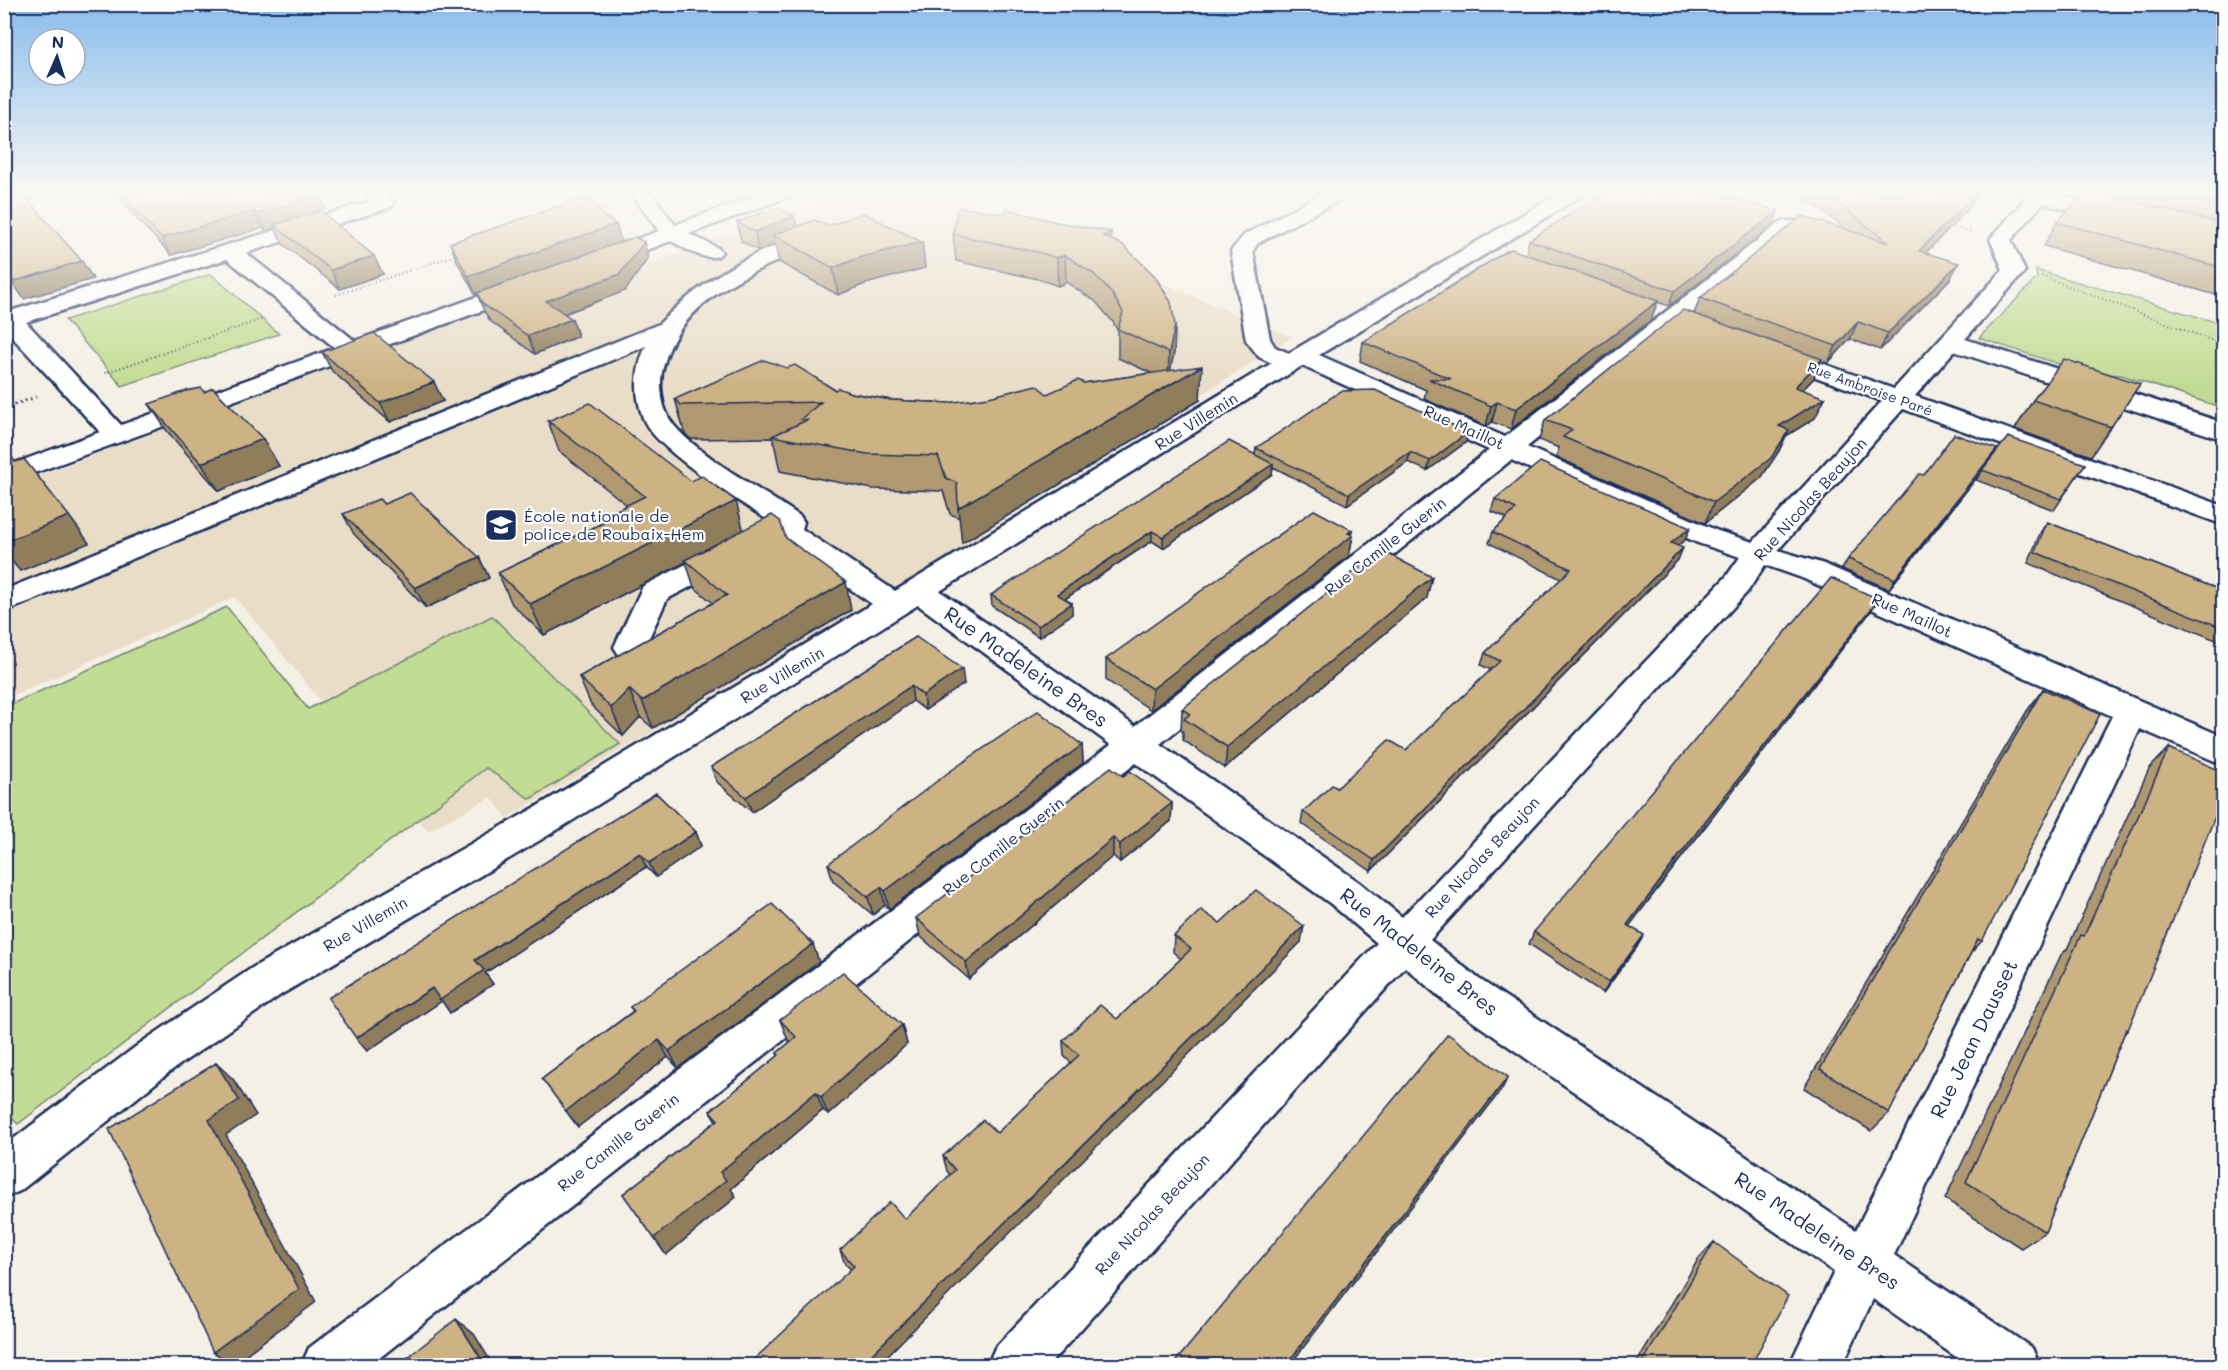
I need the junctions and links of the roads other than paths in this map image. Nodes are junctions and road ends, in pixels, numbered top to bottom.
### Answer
1 (212, 257) edge
2 (238, 257) edge
3 (607, 257) edge
4 (721, 257) edge
5 (772, 257) edge
6 (1243, 257) edge
7 (1486, 257) edge
8 (1749, 257) edge
9 (2007, 257) edge
10 (586, 265) edge
11 (746, 269) junction
12 (543, 281) edge
13 (8, 320) edge
14 (667, 329) junction
15 (1950, 342) junction
16 (1750, 346) edge
17 (352, 350) junction
18 (1295, 359) junction
19 (1900, 400) junction
20 (2223, 432) edge
21 (116, 435) junction
22 (1509, 447) junction
23 (4, 476) edge
24 (2223, 516) edge
25 (790, 522) junction
26 (1758, 554) junction
27 (908, 599) junction
28 (4, 602) edge
29 (630, 647) edge
30 (2131, 712) junction
31 (1135, 745) junction
32 (2223, 752) edge
33 (1404, 941) junction
34 (4, 1175) edge
35 (1866, 1263) junction
36 (327, 1365) edge
37 (1013, 1365) edge
38 (1815, 1365) edge
39 (2014, 1365) edge

1 - 13 street
2 - 17 street
3 - 10 street
4 - 11 street
5 - 11 street
6 - 18 street, Rue Maillot
7 - 18 street, Rue Villemin
8 - 22 street, Rue Camille Guerin
9 - 15 street, Rue Nicolas Beaujon
11 - 14 street
12 - 17 street
13 - 21 street
14 - 25 street
14 - 28 street
15 - 19 street, Rue Nicolas Beaujon
15 - 20 street
16 - 19 street, Rue Ambroise Paré
17 - 21 street
18 - 22 street, Rue Maillot
18 - 27 street, Rue Villemin
19 - 24 street, Rue Ambroise Paré
19 - 26 street, Rue Nicolas Beaujon
21 - 23 street
22 - 26 street, Rue Maillot
22 - 31 street, Rue Camille Guerin
25 - 27 street, Rue Madeleine Bres
25 - 29 street
26 - 30 street, Rue Maillot
26 - 33 street, Rue Nicolas Beaujon
27 - 31 street, Rue Madeleine Bres
27 - 34 street, Rue Villemin
30 - 32 street, Rue Maillot
30 - 35 street, Rue Jean Dausset
31 - 33 street, Rue Madeleine Bres
31 - 36 street, Rue Camille Guerin
33 - 35 street, Rue Madeleine Bres
33 - 37 street, Rue Nicolas Beaujon
35 - 38 street, Rue Jean Dausset
35 - 39 street, Rue Madeleine Bres

